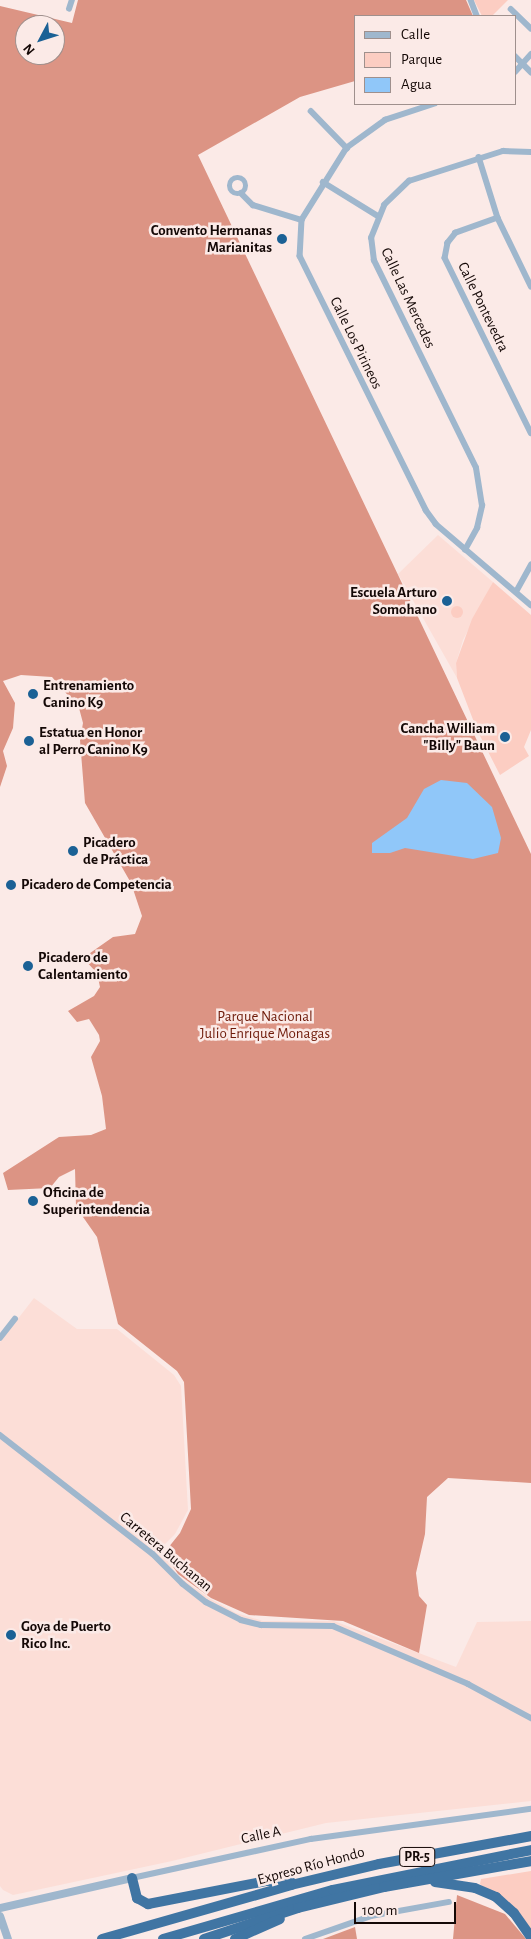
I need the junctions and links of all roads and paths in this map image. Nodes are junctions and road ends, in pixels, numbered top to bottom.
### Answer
1 (72, 0) edge
2 (471, 0) edge
3 (511, 9) dead end
4 (69, 10) dead end
5 (478, 15) edge
6 (531, 28) edge
7 (531, 54) edge
8 (516, 57) edge
9 (522, 64) junction
10 (516, 71) edge
11 (531, 72) edge
12 (432, 105) edge
13 (311, 111) dead end
14 (347, 148) junction
15 (531, 152) edge
16 (479, 158) junction
17 (323, 182) junction
18 (242, 193) dead end
19 (378, 216) junction
20 (498, 218) junction
21 (302, 220) junction
22 (531, 286) edge
23 (531, 433) edge
24 (465, 550) junction
25 (531, 565) edge
26 (516, 592) junction
27 (531, 605) edge
28 (15, 1319) dead end
29 (0, 1338) edge
30 (0, 1435) edge
31 (531, 1718) edge
32 (531, 1809) edge
33 (531, 1836) edge
34 (531, 1850) edge
35 (531, 1861) edge
36 (132, 1878) junction
37 (422, 1880) junction
38 (304, 1882) junction
39 (449, 1902) dead end
40 (0, 1908) edge
41 (298, 1908) junction
42 (0, 1916) edge
43 (531, 1937) edge
44 (8, 1939) edge
45 (102, 1939) edge
46 (163, 1939) edge
47 (204, 1939) edge
48 (235, 1939) edge
49 (305, 1939) edge

1 - 4 street
2 - 5 street
3 - 6 street
7 - 9 street
8 - 9 street
9 - 10 street
9 - 11 street
12 - 14 street, Calle Los Pirineos
13 - 14 street
14 - 17 street, Calle Los Pirineos
15 - 16 street, Calle Las Mercedes
16 - 19 street, Calle Las Mercedes
16 - 20 street
17 - 19 street
17 - 21 street, Calle Los Pirineos
18 - 21 street
19 - 24 street, Calle Las Mercedes
20 - 22 street
20 - 23 street, Calle Pontevedra
21 - 24 street, Calle Los Pirineos
24 - 26 street, Calle Los Pirineos
25 - 26 street
26 - 27 street, Calle Los Pirineos
28 - 29 street
30 - 31 street, Carretera Buchanan
32 - 36 street, Calle A
33 - 38 highway, Expreso Río Hondo / PR-5
34 - 46 highway
35 - 37 highway, PR-5
36 - 38 highway
36 - 40 street, Calle A
37 - 41 highway, PR-5
37 - 43 highway
38 - 45 highway, Expreso Río Hondo / PR-5
39 - 49 street
41 - 47 highway, PR-5
41 - 48 highway
42 - 44 street

